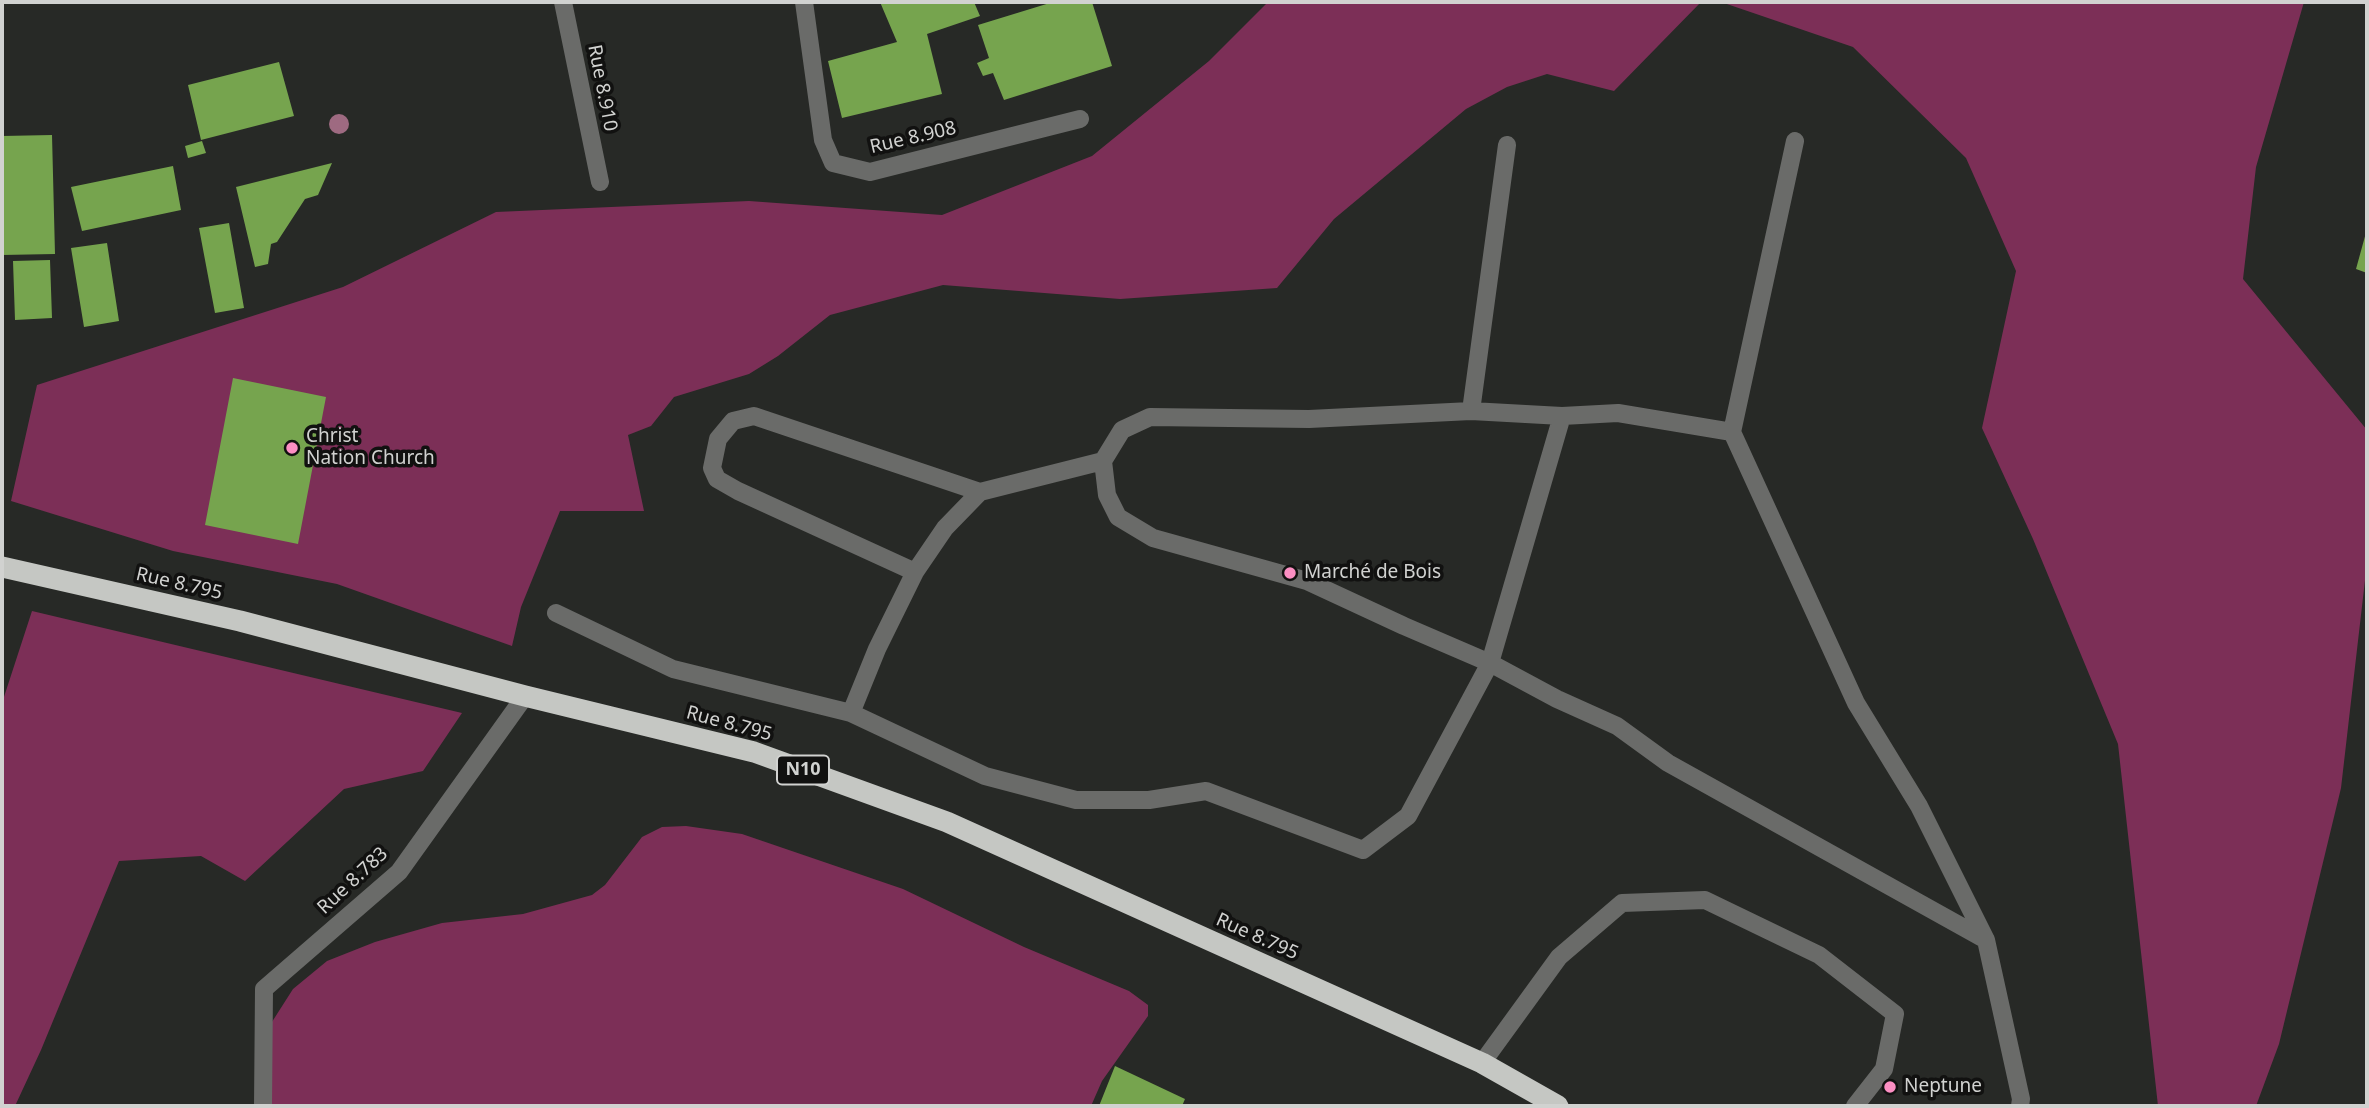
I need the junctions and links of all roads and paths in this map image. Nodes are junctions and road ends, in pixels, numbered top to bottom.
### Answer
1 (564, 2) edge
2 (804, 2) edge
3 (1080, 119) dead end
4 (1795, 141) dead end
5 (1507, 145) dead end
6 (600, 182) dead end
7 (1472, 411) junction
8 (1562, 416) junction
9 (1732, 432) junction
10 (1102, 461) junction
11 (980, 492) junction
12 (2, 567) edge
13 (915, 572) junction
14 (556, 613) dead end
15 (1490, 663) junction
16 (525, 696) junction
17 (850, 713) junction
18 (1986, 940) junction
19 (1482, 1063) junction
20 (263, 1106) edge
21 (1558, 1106) edge
22 (1855, 1106) edge
23 (2020, 1106) edge

1 - 6 street, Rue 8.910
2 - 3 street, Rue 8.908
4 - 9 street
5 - 7 street
7 - 8 street
7 - 10 street
8 - 9 street
8 - 15 street
9 - 18 street
10 - 11 street
10 - 15 street
11 - 13 street
11 - 13 street
12 - 16 highway, Rue 8.795 / N10
13 - 17 street
14 - 17 street
15 - 17 street
15 - 18 street
16 - 19 highway, Rue 8.795 / N10
16 - 20 street, Rue 8.783
18 - 23 street
19 - 21 highway, Rue 8.795 / N10
19 - 22 street

